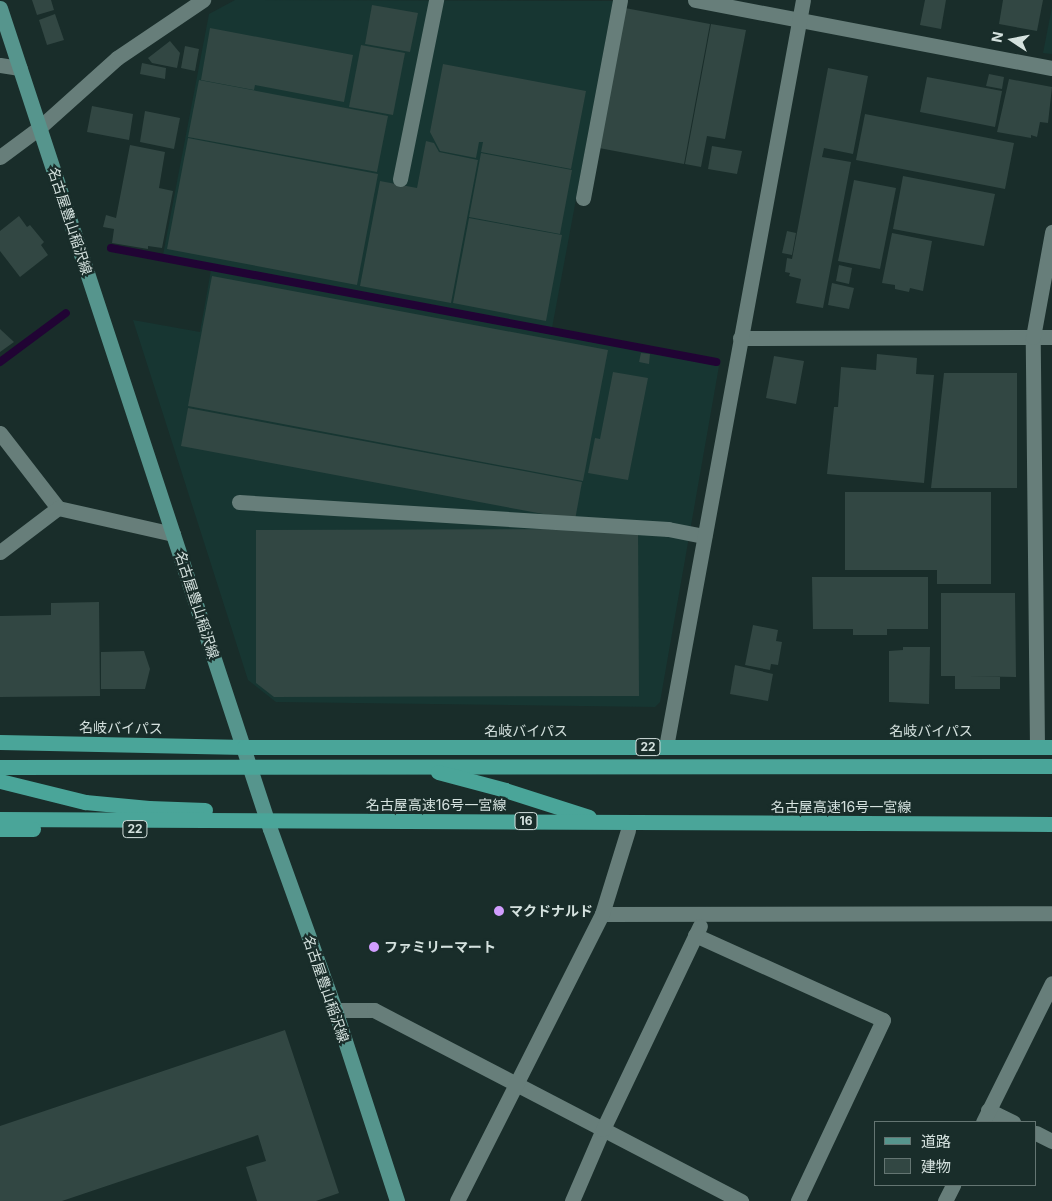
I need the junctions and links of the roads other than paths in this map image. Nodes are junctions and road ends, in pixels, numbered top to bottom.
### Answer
1 (203, 0) edge
2 (436, 0) edge
3 (620, 0) edge
4 (695, 0) edge
5 (803, 0) edge
6 (0, 8) edge
7 (799, 20) junction
8 (0, 65) edge
9 (20, 68) junction
10 (1052, 68) edge
11 (39, 128) junction
12 (0, 157) edge
13 (400, 179) dead end
14 (583, 198) dead end
15 (1052, 232) edge
16 (1033, 337) junction
17 (1052, 337) edge
18 (740, 338) junction
19 (0, 433) edge
20 (239, 502) dead end
21 (58, 508) junction
22 (173, 534) junction
23 (704, 536) junction
24 (0, 552) edge
25 (0, 742) edge
26 (244, 747) junction
27 (666, 747) junction
28 (1036, 747) junction
29 (1052, 747) edge
30 (1052, 766) edge
31 (0, 768) edge
32 (0, 781) edge
33 (0, 819) edge
34 (1052, 824) edge
35 (270, 828) junction
36 (0, 829) edge
37 (628, 830) junction
38 (1052, 830) edge
39 (602, 914) junction
40 (705, 914) junction
41 (1052, 914) edge
42 (695, 935) junction
43 (1052, 983) edge
44 (334, 1010) junction
45 (518, 1084) junction
46 (985, 1116) edge
47 (1008, 1121) edge
48 (603, 1129) junction
49 (1037, 1134) edge
50 (1052, 1141) edge
51 (952, 1186) edge
52 (397, 1201) edge
53 (457, 1201) edge
54 (572, 1201) edge
55 (741, 1201) edge
56 (798, 1201) edge
57 (945, 1201) edge

1 - 11 street
2 - 13 street
3 - 14 street
4 - 7 street
5 - 7 street
6 - 9 main road, 名古屋豊山稲沢線
7 - 10 street
7 - 18 street
8 - 9 street
9 - 11 main road, 名古屋豊山稲沢線
11 - 12 street
11 - 22 main road, 名古屋豊山稲沢線
15 - 16 street
16 - 17 street
16 - 18 street
16 - 28 street
18 - 23 street
19 - 21 street
20 - 23 street
21 - 22 street
21 - 24 street
22 - 26 main road, 名古屋豊山稲沢線
23 - 27 street
25 - 26 highway, 名岐バイパス / 22
26 - 27 highway, 名岐バイパス / 22
26 - 35 main road, 名古屋豊山稲沢線
26 - 37 highway
27 - 28 highway, 名岐バイパス / 22
28 - 29 highway, 名岐バイパス / 22
30 - 31 highway
32 - 35 highway
33 - 34 highway, 名古屋高速16号一宮線 / 16
35 - 36 highway, 22
35 - 37 highway, 22
35 - 44 main road, 名古屋豊山稲沢線
37 - 38 highway, 22
37 - 39 street
39 - 40 street
39 - 45 street
40 - 41 street
40 - 42 street
42 - 48 street
42 - 56 street
43 - 46 street
44 - 45 street
44 - 52 main road, 名古屋豊山稲沢線
45 - 48 street
45 - 53 street
46 - 47 street
48 - 54 street
48 - 55 street
49 - 50 street
51 - 57 street

